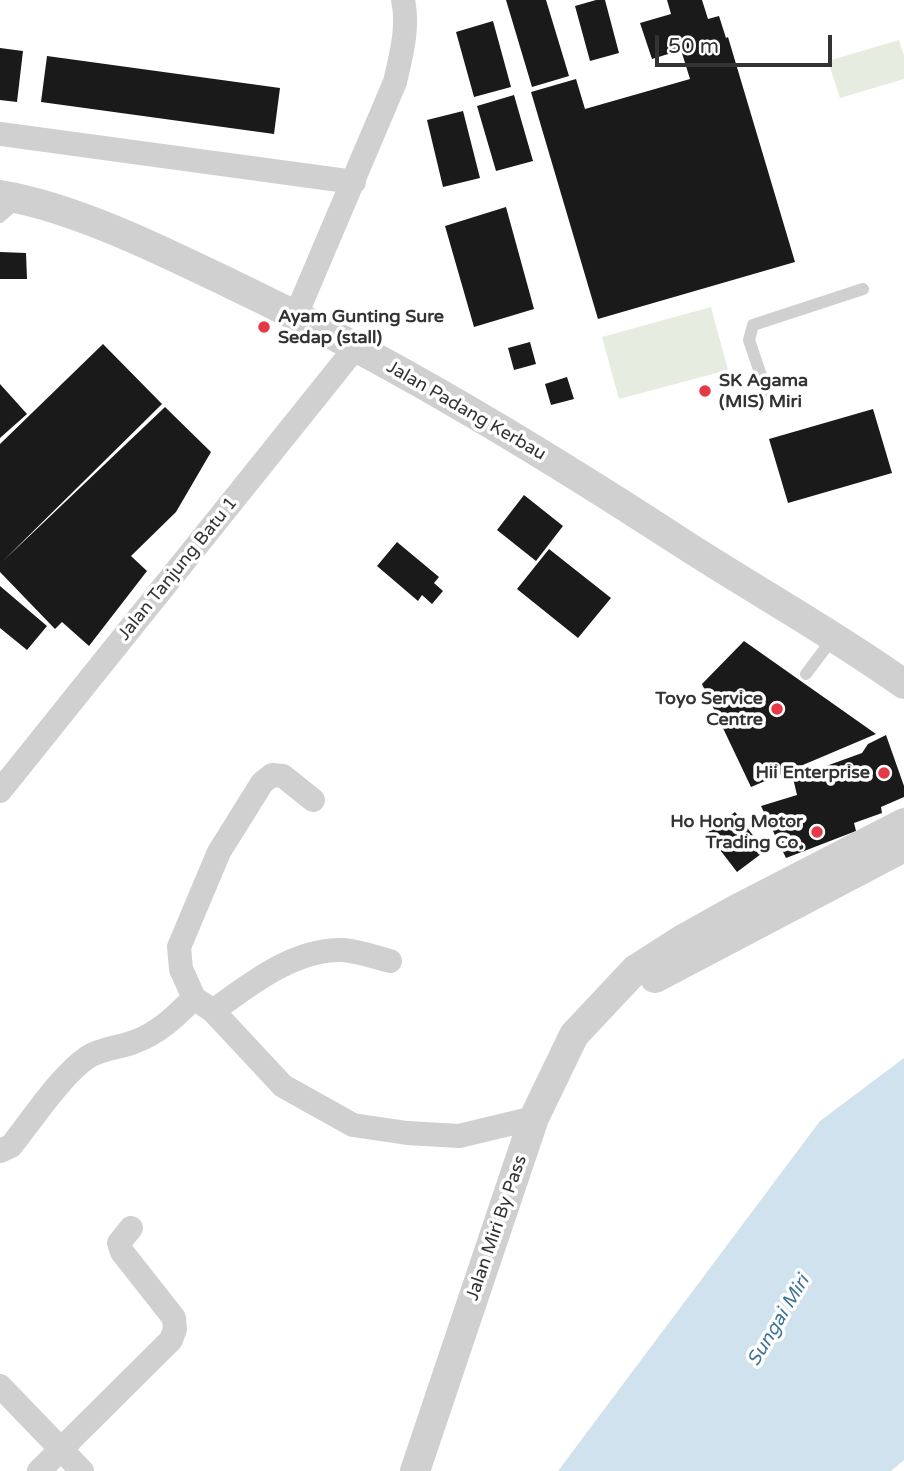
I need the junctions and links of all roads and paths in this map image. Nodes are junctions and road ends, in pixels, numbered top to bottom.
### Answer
1 (403, 0) edge
2 (0, 134) edge
3 (354, 182) junction
4 (7, 203) edge
5 (863, 289) dead end
6 (296, 315) junction
7 (356, 347) junction
8 (770, 402) dead end
9 (833, 638) junction
10 (806, 674) dead end
11 (904, 684) edge
12 (0, 791) edge
13 (313, 800) dead end
14 (904, 823) edge
15 (904, 847) edge
16 (390, 961) dead end
17 (607, 1000) junction
18 (204, 1004) junction
19 (534, 1118) junction
20 (0, 1151) edge
21 (131, 1228) dead end
22 (0, 1386) edge
23 (62, 1450) junction
24 (39, 1471) edge
25 (82, 1471) edge
26 (415, 1471) edge

1 - 3 street
2 - 3 street
3 - 6 street
4 - 6 street, Jalan Padang Kerbau
5 - 8 lane
6 - 7 street, Jalan Padang Kerbau
7 - 9 street, Jalan Padang Kerbau
7 - 12 street, Jalan Tanjung Batu 1
9 - 10 lane
9 - 11 street, Jalan Padang Kerbau
13 - 18 street
14 - 17 street, Jalan Miri By Pass
15 - 17 street, Jalan Miri By Pass
16 - 18 street
17 - 19 street, Jalan Miri By Pass
18 - 19 street
18 - 20 street
19 - 26 street, Jalan Miri By Pass
21 - 23 street
22 - 23 street
23 - 24 street
23 - 25 street

